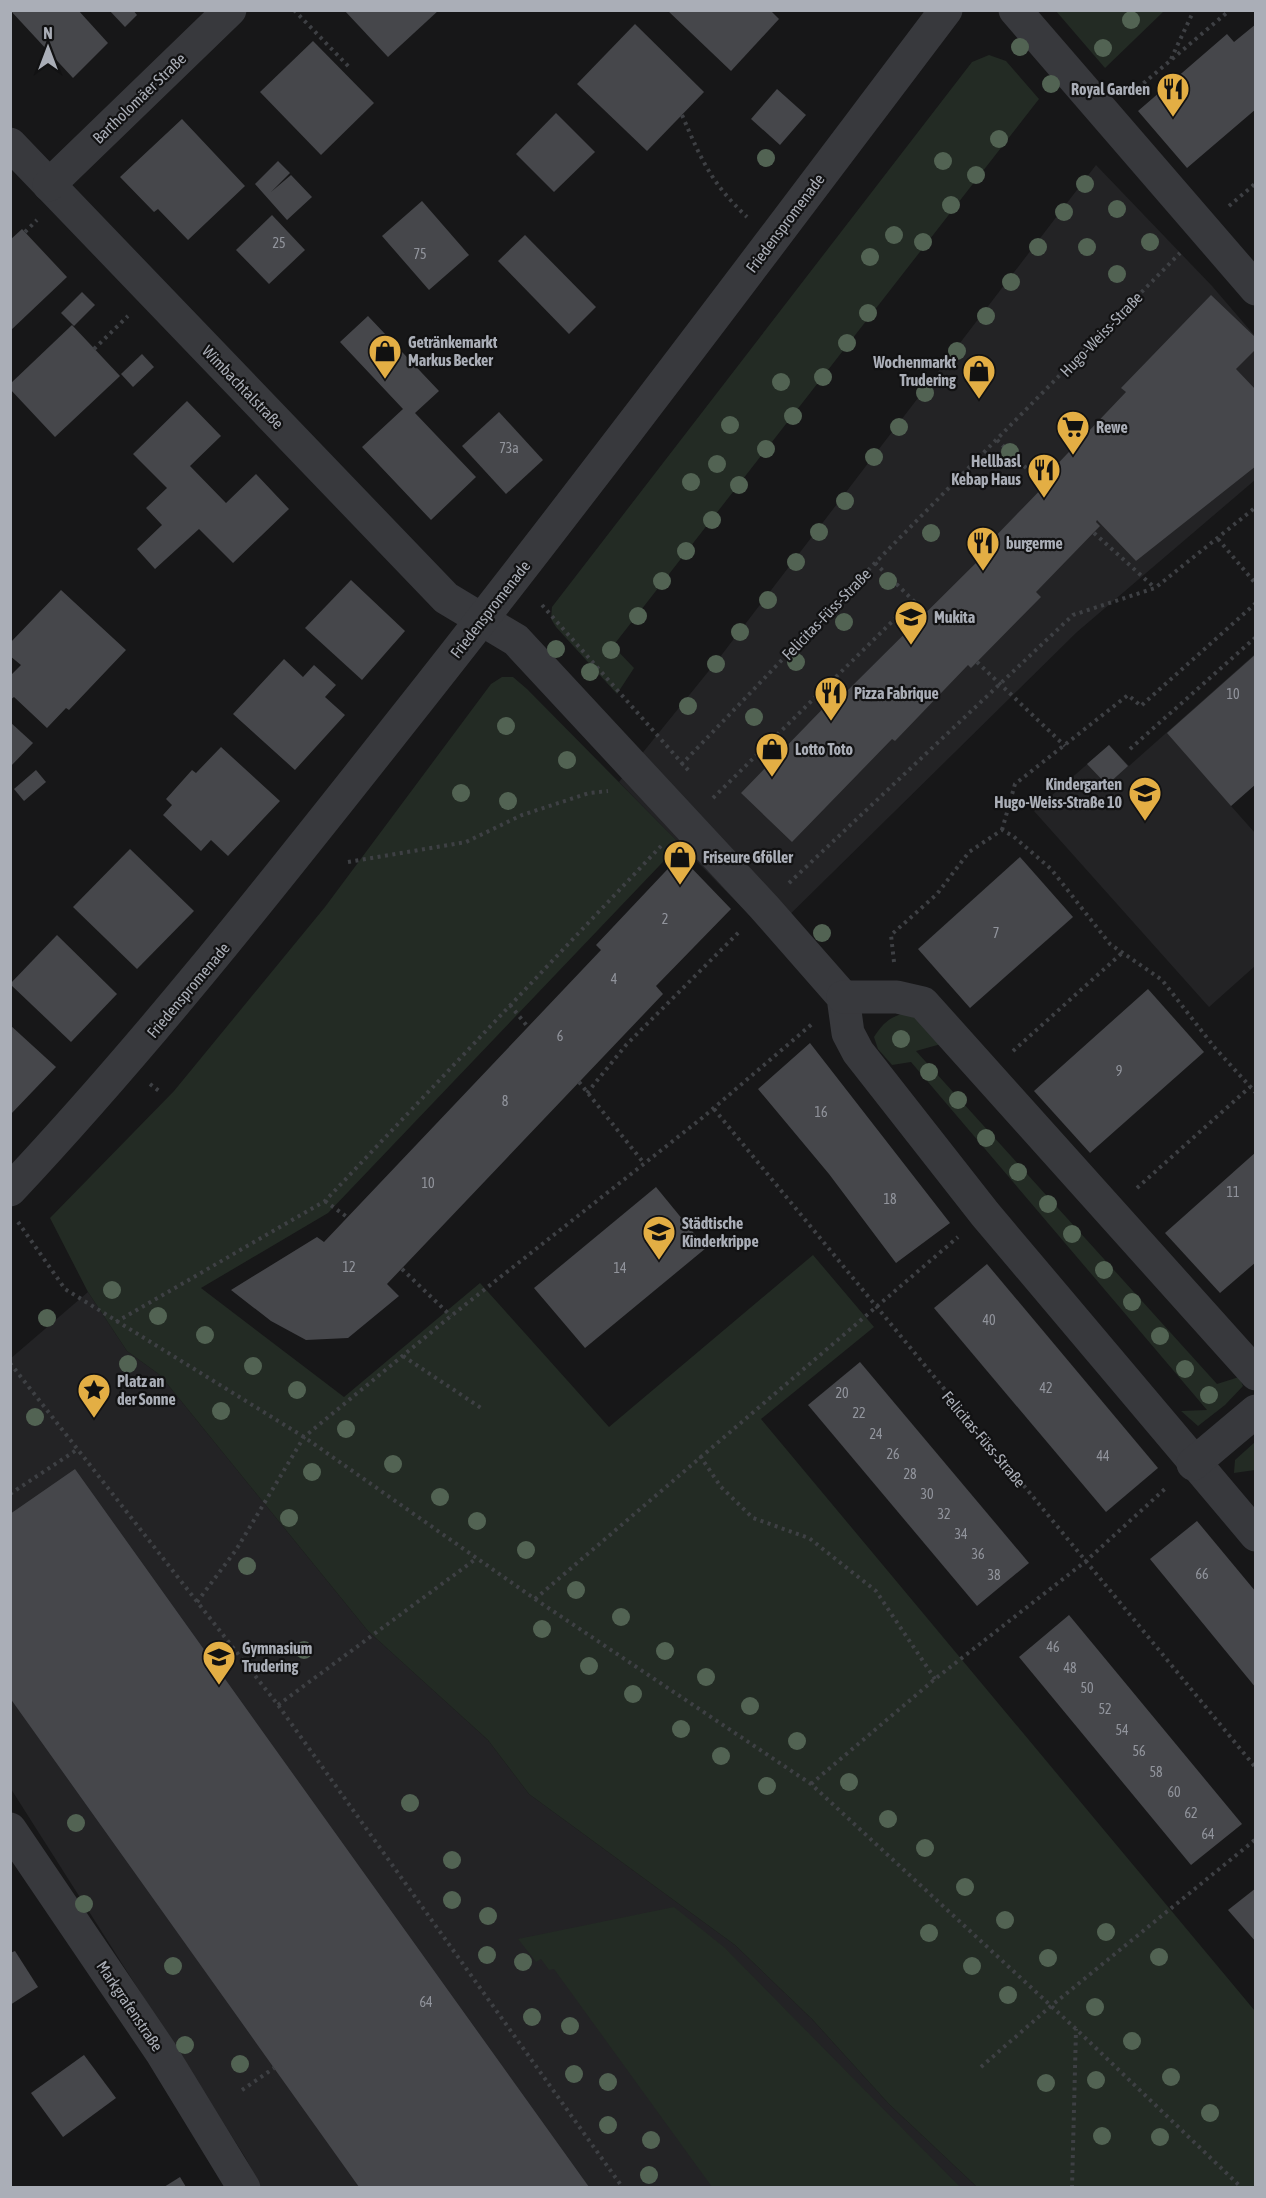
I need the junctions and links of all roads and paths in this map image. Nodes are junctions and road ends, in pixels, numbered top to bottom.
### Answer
1 (230, 10) edge
2 (294, 10) edge
3 (946, 10) edge
4 (1015, 10) edge
5 (1194, 10) edge
6 (1228, 11) edge
7 (1170, 62) junction
8 (350, 68) dead end
9 (682, 114) dead end
10 (1106, 115) junction
11 (10, 144) edge
12 (49, 185) junction
13 (733, 204) dead end
14 (38, 219) dead end
15 (1204, 229) junction
16 (25, 232) dead end
17 (1256, 289) edge
18 (135, 309) dead end
19 (94, 349) dead end
20 (997, 440) junction
21 (1044, 485) dead end
22 (1256, 507) edge
23 (1094, 533) dead end
24 (1218, 539) junction
25 (875, 563) junction
26 (1256, 584) edge
27 (1155, 588) junction
28 (913, 601) junction
29 (1256, 603) edge
30 (543, 605) dead end
31 (927, 614) dead end
32 (482, 620) junction
33 (1256, 637) edge
34 (977, 662) dead end
35 (1000, 684) junction
36 (1065, 746) junction
37 (1130, 749) dead end
38 (683, 763) junction
39 (690, 772) dead end
40 (654, 788) junction
41 (706, 789) dead end
42 (713, 798) junction
43 (721, 807) dead end
44 (685, 821) junction
45 (1002, 830) junction
46 (348, 862) dead end
47 (781, 875) dead end
48 (789, 883) junction
49 (764, 907) junction
50 (1122, 953) junction
51 (843, 997) junction
52 (897, 997) junction
53 (510, 1005) junction
54 (528, 1027) dead end
55 (987, 1075) junction
56 (579, 1083) dead end
57 (1250, 1087) junction
58 (587, 1093) junction
59 (1256, 1093) edge
60 (714, 1109) junction
61 (643, 1162) junction
62 (10, 1190) edge
63 (325, 1201) junction
64 (1110, 1212) junction
65 (985, 1214) junction
66 (347, 1218) dead end
67 (23, 1230) dead end
68 (402, 1269) dead end
69 (874, 1306) junction
70 (451, 1316) junction
71 (116, 1323) junction
72 (403, 1356) junction
73 (10, 1363) edge
74 (1256, 1374) edge
75 (481, 1408) dead end
76 (1256, 1411) edge
77 (304, 1437) junction
78 (78, 1449) junction
79 (700, 1456) junction
80 (1193, 1464) junction
81 (10, 1494) edge
82 (1256, 1535) edge
83 (477, 1558) junction
84 (1086, 1561) junction
85 (535, 1599) junction
86 (197, 1602) junction
87 (935, 1679) junction
88 (278, 1705) junction
89 (1256, 1768) edge
90 (811, 1784) junction
91 (10, 1829) edge
92 (1256, 1839) edge
93 (1051, 2006) junction
94 (1076, 2029) junction
95 (981, 2067) dead end
96 (274, 2068) dead end
97 (242, 2090) dead end
98 (244, 2187) edge
99 (623, 2187) edge
100 (1072, 2187) edge
101 (1242, 2187) edge

1 - 12 street, Bartholomäer Straße
2 - 8 path
3 - 32 street, Friedenspromenade
4 - 10 street
5 - 7 path
6 - 7 path
7 - 10 path
9 - 13 path
10 - 15 street
11 - 12 street, Wimbachtalstraße
12 - 32 street, Wimbachtalstraße
14 - 16 path
15 - 17 street
15 - 20 path, Hugo-Weiss-Straße
18 - 19 path
20 - 21 path
20 - 25 path, Felicitas-Füss-Straße
22 - 24 path
23 - 27 path
24 - 26 path
24 - 27 path
25 - 28 path
25 - 38 path, Felicitas-Füss-Straße
27 - 35 path
28 - 31 path
28 - 42 path
29 - 36 path
30 - 38 path
32 - 40 street
32 - 62 street, Friedenspromenade
33 - 37 path
34 - 35 path
35 - 36 path
35 - 48 path
36 - 45 path
38 - 39 path
38 - 40 path, Felicitas-Füss-Straße
40 - 44 street
40 - 46 path
41 - 42 path
42 - 43 path
44 - 49 street
44 - 53 path
45 - 50 path
45 - 52 path
47 - 48 path
48 - 49 path
49 - 51 street
49 - 58 path
50 - 55 path
50 - 57 path
51 - 52 street
51 - 60 path
51 - 65 street
52 - 55 street
53 - 54 path
53 - 63 path
55 - 64 street
56 - 58 path
57 - 59 path
57 - 64 path
58 - 61 path
60 - 61 path
60 - 69 path, Felicitas-Füss-Straße
61 - 70 path
63 - 66 path
63 - 71 path
64 - 74 street
65 - 69 path
65 - 80 street
67 - 71 path
68 - 70 path
69 - 79 path
69 - 84 path, Felicitas-Füss-Straße
70 - 72 path
71 - 77 path
72 - 75 path
72 - 77 path
73 - 78 path
76 - 80 street
77 - 83 path
77 - 86 path
78 - 81 path
78 - 86 path
79 - 85 path
79 - 87 path
80 - 82 street
80 - 84 path
83 - 85 path
83 - 88 path
84 - 87 path
84 - 89 path, Felicitas-Füss-Straße
85 - 90 path
86 - 88 path
87 - 90 path
88 - 99 path
90 - 93 path
91 - 98 street, Markgrafenstraße
92 - 93 path
93 - 94 path
93 - 95 path
94 - 100 path
94 - 101 path
96 - 97 path

